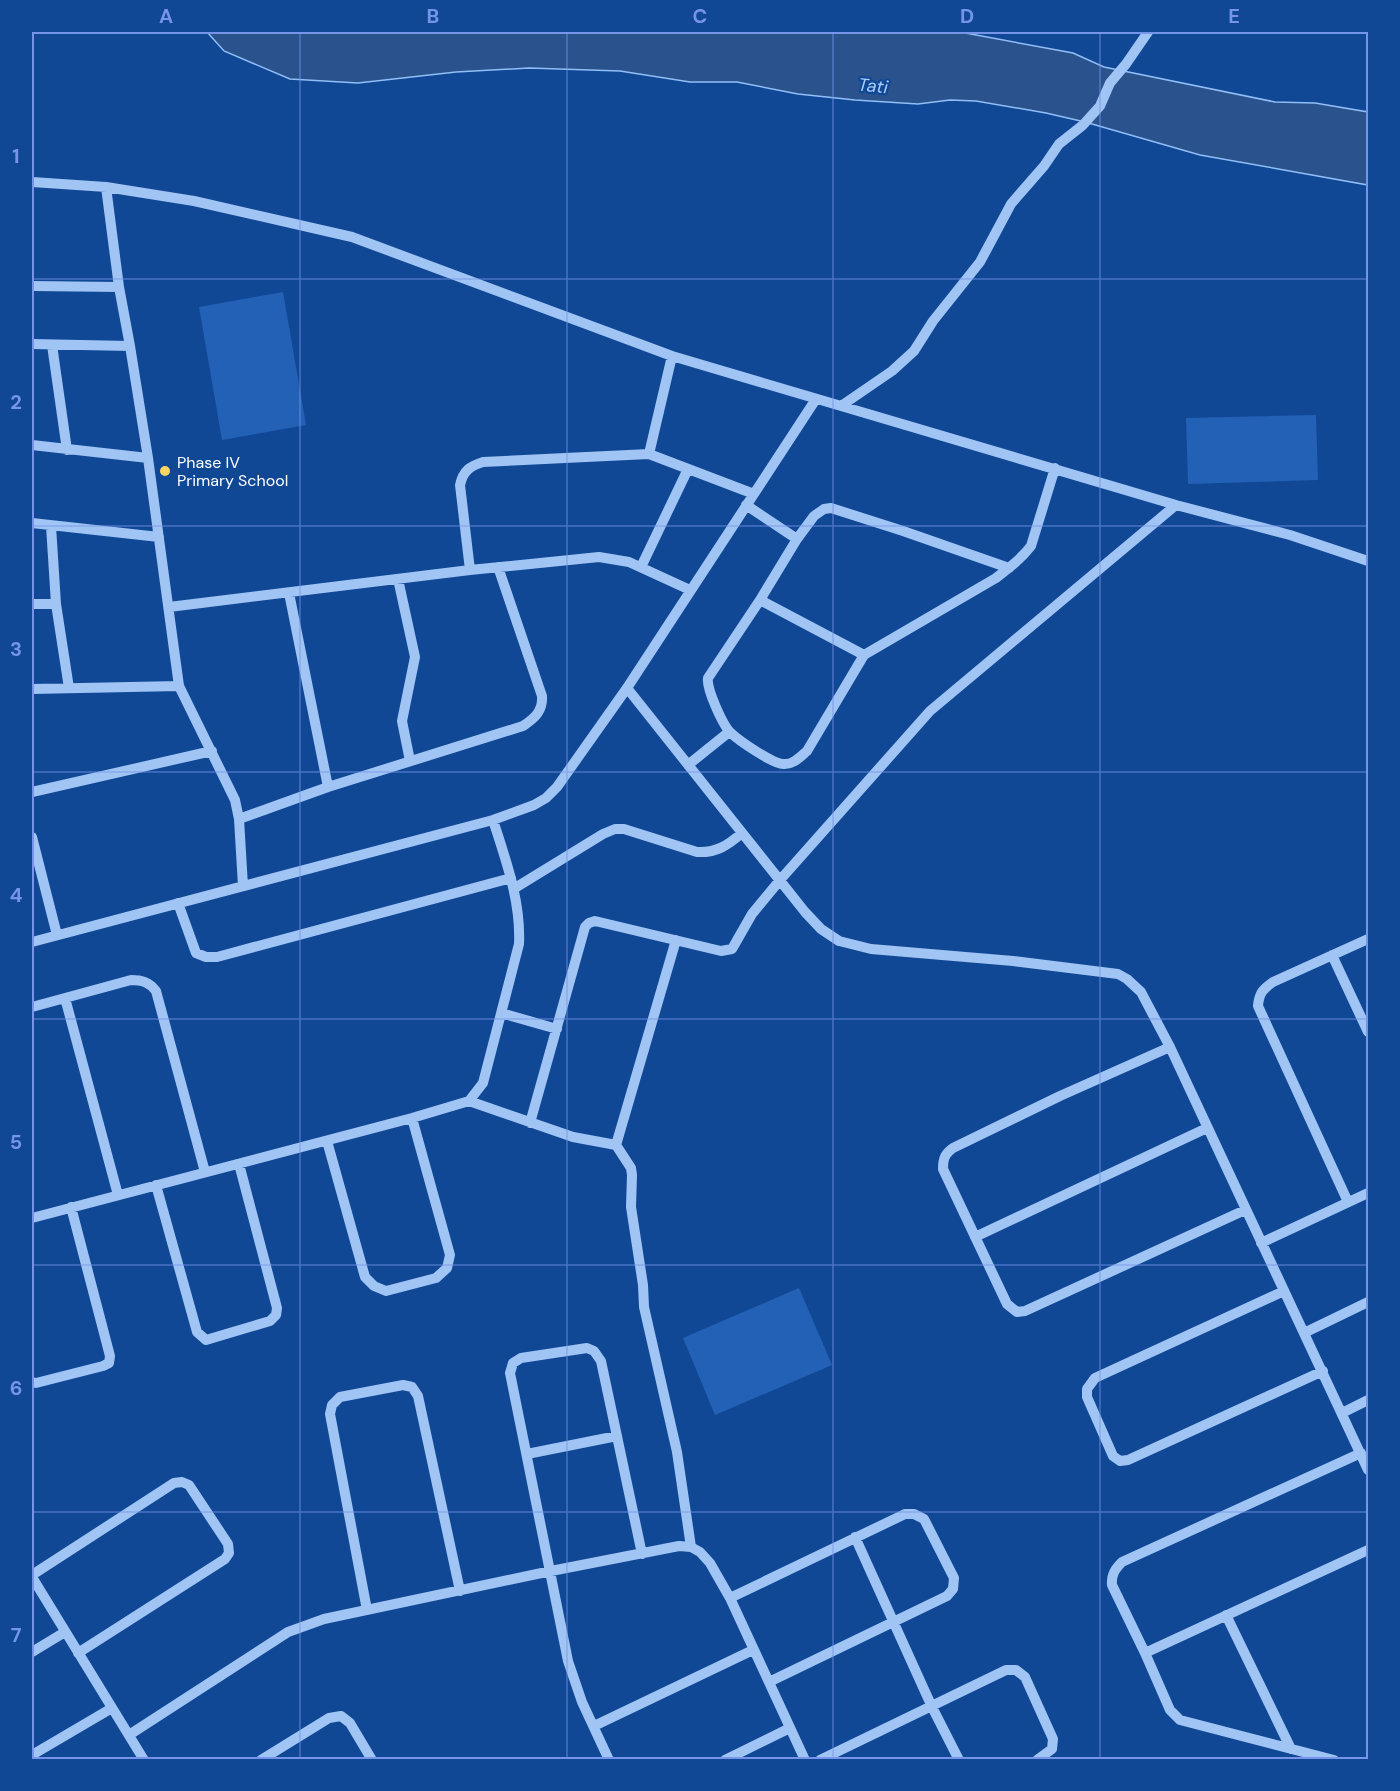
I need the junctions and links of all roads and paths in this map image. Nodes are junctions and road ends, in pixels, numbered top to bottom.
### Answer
1 (1148, 32) edge
2 (32, 182) edge
3 (106, 186) junction
4 (32, 286) edge
5 (119, 287) junction
6 (32, 344) edge
7 (51, 345) junction
8 (130, 346) junction
9 (672, 356) junction
10 (816, 399) junction
11 (841, 406) junction
12 (32, 446) edge
13 (67, 450) junction
14 (649, 454) junction
15 (148, 458) junction
16 (1055, 468) junction
17 (688, 469) junction
18 (753, 494) junction
19 (746, 505) junction
20 (1176, 505) junction
21 (32, 523) edge
22 (51, 526) junction
23 (159, 537) junction
24 (797, 539) junction
25 (1368, 561) edge
26 (498, 567) junction
27 (640, 567) junction
28 (1009, 568) junction
29 (470, 570) junction
30 (398, 579) junction
31 (690, 590) junction
32 (289, 593) junction
33 (760, 600) junction
34 (32, 604) edge
35 (56, 604) junction
36 (169, 607) junction
37 (864, 655) junction
38 (179, 686) junction
39 (69, 688) junction
40 (627, 688) junction
41 (32, 689) edge
42 (729, 732) junction
43 (212, 751) junction
44 (410, 762) junction
45 (688, 765) junction
46 (328, 787) junction
47 (32, 792) edge
48 (238, 819) junction
49 (493, 820) junction
50 (742, 833) junction
51 (32, 837) edge
52 (780, 880) junction
53 (513, 883) junction
54 (243, 886) junction
55 (178, 903) junction
56 (57, 935) junction
57 (1368, 939) edge
58 (676, 940) junction
59 (32, 942) edge
60 (1332, 955) junction
61 (65, 998) junction
62 (32, 1007) edge
63 (501, 1013) junction
64 (557, 1029) junction
65 (1368, 1032) edge
66 (1170, 1047) junction
67 (469, 1101) junction
68 (412, 1118) junction
69 (530, 1123) junction
70 (1207, 1128) junction
71 (327, 1141) junction
72 (616, 1145) junction
73 (239, 1164) junction
74 (205, 1172) junction
75 (156, 1185) junction
76 (1368, 1193) edge
77 (118, 1195) junction
78 (1348, 1202) junction
79 (71, 1207) junction
80 (1245, 1210) junction
81 (32, 1216) edge
82 (975, 1237) junction
83 (1261, 1244) junction
84 (1284, 1291) junction
85 (1368, 1302) edge
86 (1304, 1333) junction
87 (1323, 1371) junction
88 (32, 1382) edge
89 (1368, 1400) edge
90 (1342, 1413) junction
91 (617, 1436) junction
92 (1360, 1453) junction
93 (527, 1454) junction
94 (1368, 1470) edge
95 (855, 1538) junction
96 (691, 1548) junction
97 (1368, 1550) edge
98 (642, 1554) junction
99 (551, 1571) junction
100 (32, 1576) edge
101 (460, 1591) junction
102 (730, 1598) junction
103 (367, 1610) junction
104 (1226, 1615) junction
105 (894, 1621) junction
106 (65, 1632) junction
107 (753, 1650) junction
108 (32, 1652) edge
109 (78, 1653) junction
110 (1145, 1653) junction
111 (769, 1682) junction
112 (932, 1707) junction
113 (112, 1708) junction
114 (594, 1726) junction
115 (790, 1728) junction
116 (129, 1735) junction
117 (1291, 1749) junction
118 (32, 1755) edge
119 (144, 1760) edge
120 (261, 1760) edge
121 (372, 1760) edge
122 (609, 1760) edge
123 (725, 1760) edge
124 (806, 1760) edge
125 (820, 1760) edge
126 (959, 1760) edge
127 (1037, 1760) edge
128 (1334, 1760) edge

1 - 11 street
2 - 3 street
3 - 5 street
3 - 9 street
4 - 5 street
5 - 8 street
6 - 7 street
7 - 8 street
7 - 13 street
8 - 15 street
9 - 10 street
9 - 14 street
10 - 11 street
10 - 18 street
11 - 16 street
12 - 13 street
13 - 15 street
14 - 17 street
14 - 29 street
15 - 23 street
16 - 20 street
16 - 28 street
17 - 18 street
17 - 27 street
18 - 19 street
19 - 24 street
19 - 31 street
20 - 25 street
20 - 52 street
21 - 22 street
22 - 23 street
22 - 35 street
23 - 36 street
24 - 28 street
24 - 33 street
26 - 27 street
26 - 29 street
26 - 44 street
27 - 31 street
28 - 37 street
29 - 30 street
30 - 32 street
30 - 44 street
31 - 40 street
32 - 36 street
32 - 46 street
33 - 37 street
33 - 42 street
34 - 35 street
35 - 39 street
36 - 38 street
37 - 42 street
38 - 39 street
38 - 43 street
39 - 41 street
40 - 45 street
40 - 49 street
42 - 45 street
43 - 47 street
43 - 48 street
44 - 46 street
45 - 50 street
46 - 48 street
48 - 54 street
49 - 53 street
49 - 54 street
50 - 52 street
50 - 53 street
51 - 56 street
52 - 58 street
52 - 66 street
53 - 55 street
53 - 63 street
54 - 55 street
55 - 56 street
56 - 59 street
57 - 60 street
58 - 64 street
58 - 72 street
60 - 65 street
60 - 78 street
61 - 62 street
61 - 74 street
61 - 77 street
63 - 64 street
63 - 67 street
64 - 69 street
66 - 70 street
66 - 82 street
67 - 68 street
67 - 69 street
68 - 71 street
68 - 71 street
69 - 72 street
70 - 80 street
70 - 82 street
71 - 73 street
72 - 96 street
73 - 74 street
73 - 75 street
74 - 75 street
75 - 77 street
76 - 78 street
77 - 79 street
78 - 83 street
79 - 81 street
79 - 88 street
80 - 82 street
80 - 83 street
83 - 84 street
84 - 86 street
84 - 87 street
85 - 86 street
86 - 87 street
87 - 90 street
89 - 90 street
90 - 92 street
91 - 93 street
91 - 93 street
91 - 98 street
92 - 94 street
92 - 110 street
93 - 99 street
95 - 102 street
95 - 105 street
95 - 105 street
96 - 98 street
96 - 102 street
97 - 104 street
98 - 99 street
99 - 101 street
99 - 114 street
100 - 106 street
100 - 109 street
101 - 103 street
101 - 103 street
102 - 107 street
103 - 116 street
104 - 110 street
104 - 117 street
105 - 111 street
105 - 112 street
106 - 108 street
106 - 109 street
107 - 111 street
107 - 114 street
109 - 113 street
110 - 117 street
111 - 115 street
112 - 125 street
112 - 126 street
112 - 127 street
113 - 116 street
113 - 118 street
114 - 122 street
115 - 123 street
115 - 124 street
116 - 119 street
117 - 128 street
120 - 121 street

